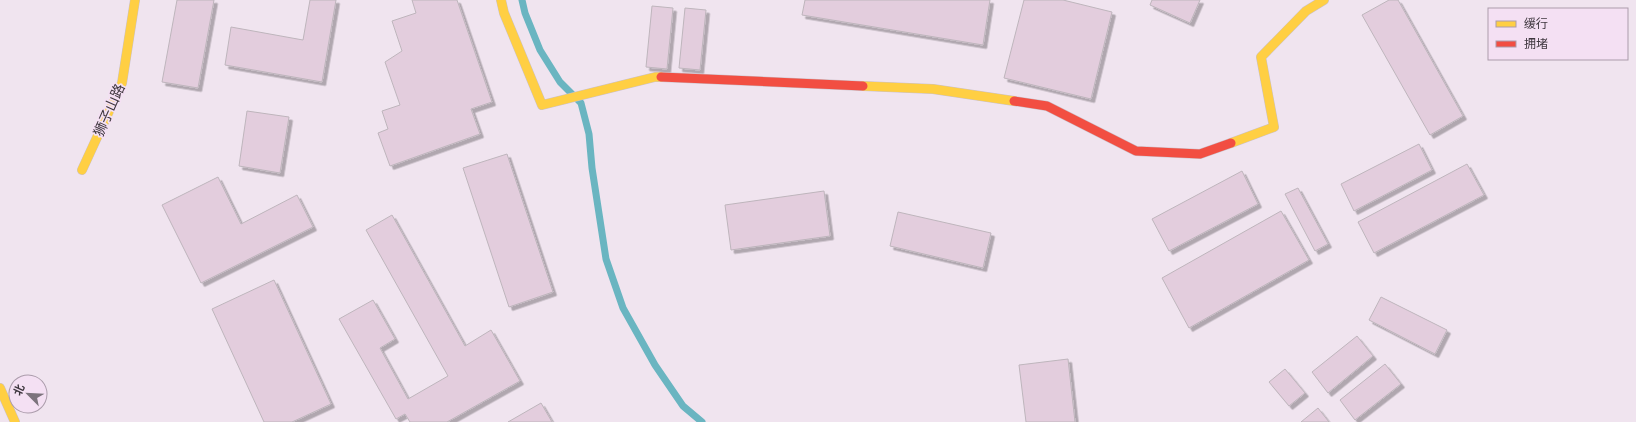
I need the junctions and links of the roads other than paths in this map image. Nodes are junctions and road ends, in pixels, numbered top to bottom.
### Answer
1 (135, 0) edge
2 (501, 0) edge
3 (1324, 0) edge
4 (82, 170) dead end
5 (0, 388) edge
6 (14, 422) edge

1 - 4 street, 狮子山路
2 - 3 street
5 - 6 street

